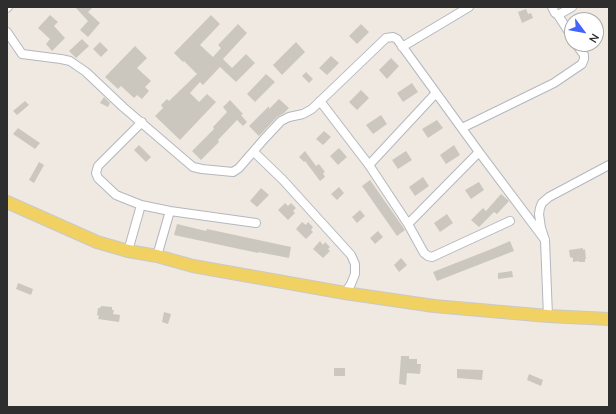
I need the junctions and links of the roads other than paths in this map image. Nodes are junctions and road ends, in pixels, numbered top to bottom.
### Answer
1 (469, 7) edge
2 (552, 7) edge
3 (572, 7) edge
4 (558, 15) junction
5 (564, 24) edge
6 (7, 32) edge
7 (402, 47) junction
8 (582, 52) edge
9 (436, 93) junction
10 (320, 102) junction
11 (142, 122) junction
12 (462, 128) junction
13 (254, 152) junction
14 (479, 152) junction
15 (369, 165) junction
16 (609, 166) edge
17 (7, 202) edge
18 (141, 205) junction
19 (170, 211) junction
20 (510, 221) dead end
21 (256, 223) dead end
22 (408, 224) junction
23 (545, 240) junction
24 (128, 251) junction
25 (157, 256) junction
26 (345, 293) junction
27 (548, 316) junction
28 (609, 319) edge

1 - 7 street
2 - 4 street
3 - 4 street
4 - 5 street
6 - 11 street
7 - 9 street
7 - 10 street
8 - 12 street
9 - 12 street
9 - 15 street
10 - 13 street
10 - 15 street
11 - 13 street
11 - 18 street
12 - 14 street
13 - 26 street
14 - 22 street
14 - 23 street
15 - 22 street
16 - 23 street
17 - 24 main road
18 - 19 street
18 - 24 street
19 - 21 street
19 - 25 street
20 - 22 street
23 - 27 street
24 - 25 main road
25 - 26 main road
26 - 27 main road
27 - 28 main road

